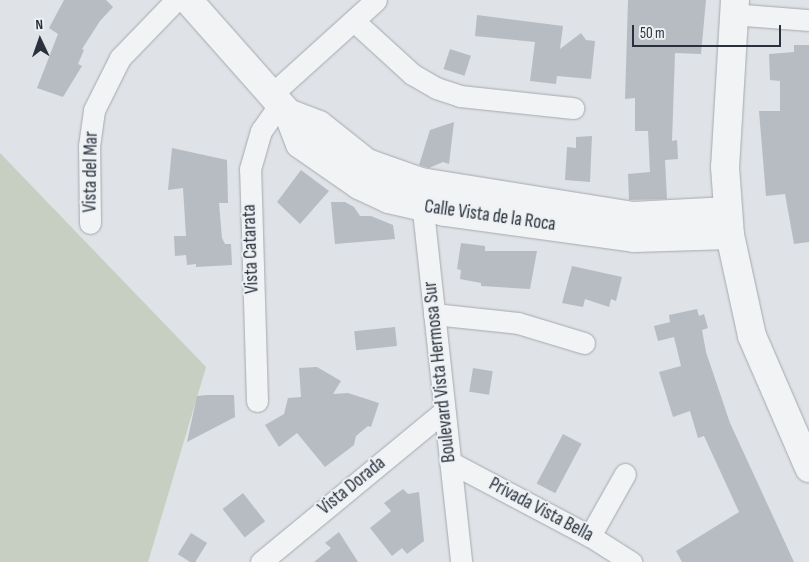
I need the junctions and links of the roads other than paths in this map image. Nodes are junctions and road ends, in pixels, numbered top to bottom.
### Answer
1 (176, 0) edge
2 (188, 0) edge
3 (376, 0) edge
4 (733, 7) edge
5 (809, 20) edge
6 (354, 22) junction
7 (280, 104) junction
8 (573, 108) dead end
9 (421, 194) junction
10 (90, 223) dead end
11 (729, 223) junction
12 (434, 314) junction
13 (584, 342) dead end
14 (257, 401) dead end
15 (444, 411) junction
16 (450, 462) junction
17 (809, 468) edge
18 (625, 474) dead end
19 (590, 536) junction
20 (261, 562) edge
21 (461, 562) edge
22 (631, 562) edge

1 - 10 street, Vista del Mar
2 - 7 street, Calle Vista de la Roca
3 - 6 street, Vista Catarata
4 - 5 street
4 - 11 street
6 - 7 street, Vista Catarata
6 - 8 street
7 - 9 street, Calle Vista de la Roca
7 - 14 street, Vista Catarata
9 - 11 street, Calle Vista de la Roca
9 - 12 street, Boulevard Vista Hermosa Sur
11 - 17 street
12 - 13 street
12 - 15 street, Boulevard Vista Hermosa Sur
15 - 16 street, Boulevard Vista Hermosa Sur
15 - 20 street, Vista Dorada
16 - 19 street, Privada Vista Bella
16 - 21 street, Boulevard Vista Hermosa Sur
18 - 19 street
19 - 22 street, Privada Vista Bella

